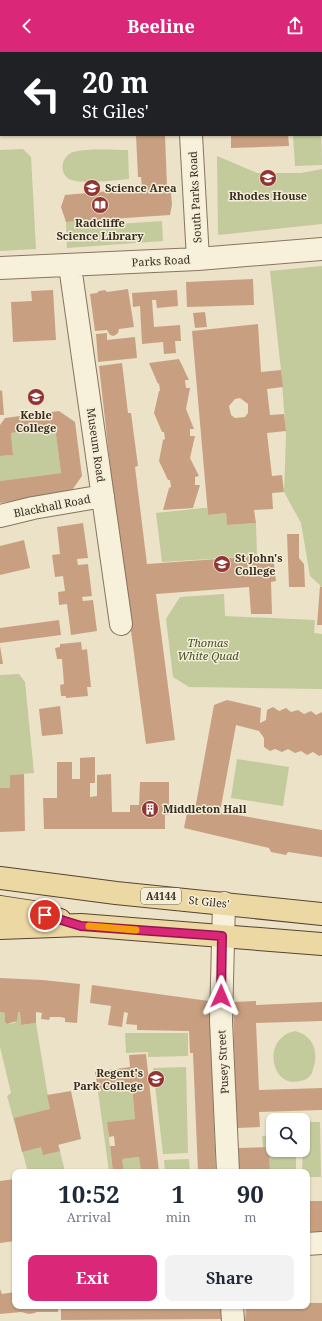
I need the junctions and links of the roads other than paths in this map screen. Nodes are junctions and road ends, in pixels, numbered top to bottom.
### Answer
1 (191, 136) edge
2 (322, 249) edge
3 (198, 259) junction
4 (70, 266) junction
5 (0, 268) edge
6 (103, 496) junction
7 (0, 516) edge
8 (121, 624) dead end
9 (0, 878) edge
10 (224, 904) junction
11 (0, 907) edge
12 (322, 914) edge
13 (81, 926) junction
14 (0, 928) edge
15 (222, 936) junction
16 (322, 944) edge
17 (228, 1169) edge
18 (322, 1243) edge
19 (310, 1244) edge
20 (232, 1309) edge
21 (233, 1321) edge

1 - 3 street, South Parks Road
2 - 3 street, Parks Road
3 - 4 street, Parks Road
4 - 5 street, Parks Road
4 - 6 street, Museum Road
6 - 7 street, Blackhall Road
6 - 8 street, Museum Road
9 - 10 main road, St Giles' / A4144
10 - 12 main road, St Giles' / A4144
10 - 15 street, Pusey Street
11 - 13 main road
13 - 14 main road
13 - 15 main road
15 - 16 main road
15 - 17 street, Pusey Street
18 - 19 street
20 - 21 street

